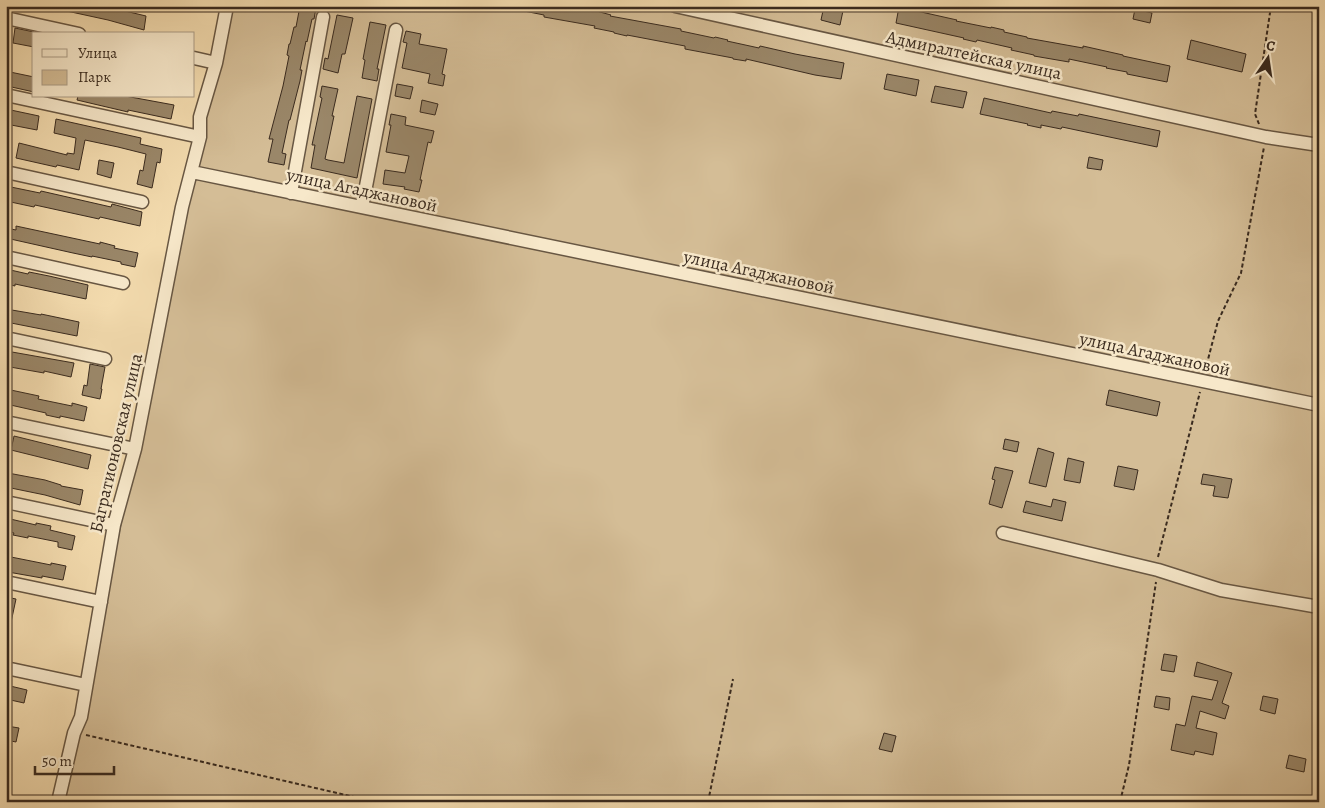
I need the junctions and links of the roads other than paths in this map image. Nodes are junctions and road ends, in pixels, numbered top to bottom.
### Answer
1 (227, 6) edge
2 (675, 6) edge
3 (323, 17) dead end
4 (6, 18) edge
5 (396, 30) dead end
6 (71, 32) edge
7 (195, 58) edge
8 (216, 63) junction
9 (6, 95) edge
10 (200, 136) junction
11 (1319, 145) edge
12 (6, 172) edge
13 (192, 172) junction
14 (290, 192) junction
15 (142, 202) dead end
16 (362, 207) junction
17 (6, 258) edge
18 (123, 283) dead end
19 (6, 338) edge
20 (105, 359) dead end
21 (1319, 405) edge
22 (6, 422) edge
23 (135, 449) junction
24 (6, 502) edge
25 (114, 524) junction
26 (1003, 533) dead end
27 (6, 582) edge
28 (101, 602) junction
29 (1319, 607) edge
30 (6, 668) edge
31 (86, 685) junction
32 (58, 802) edge

1 - 8 street, Багратионовская улица
2 - 11 street, Адмиралтейская улица
3 - 14 street
4 - 6 street
5 - 16 street
7 - 8 street
8 - 10 street, Багратионовская улица
9 - 10 street
10 - 13 street, Багратионовская улица
12 - 15 street
13 - 14 street, улица Агаджановой
13 - 23 street, Багратионовская улица
14 - 16 street, улица Агаджановой
16 - 21 street, улица Агаджановой
17 - 18 street
19 - 20 street
22 - 23 street
23 - 25 street, Багратионовская улица
24 - 25 street
25 - 28 street, Багратионовская улица
26 - 29 street
27 - 28 street
28 - 31 street, Багратионовская улица
30 - 31 street
31 - 32 street, Багратионовская улица

